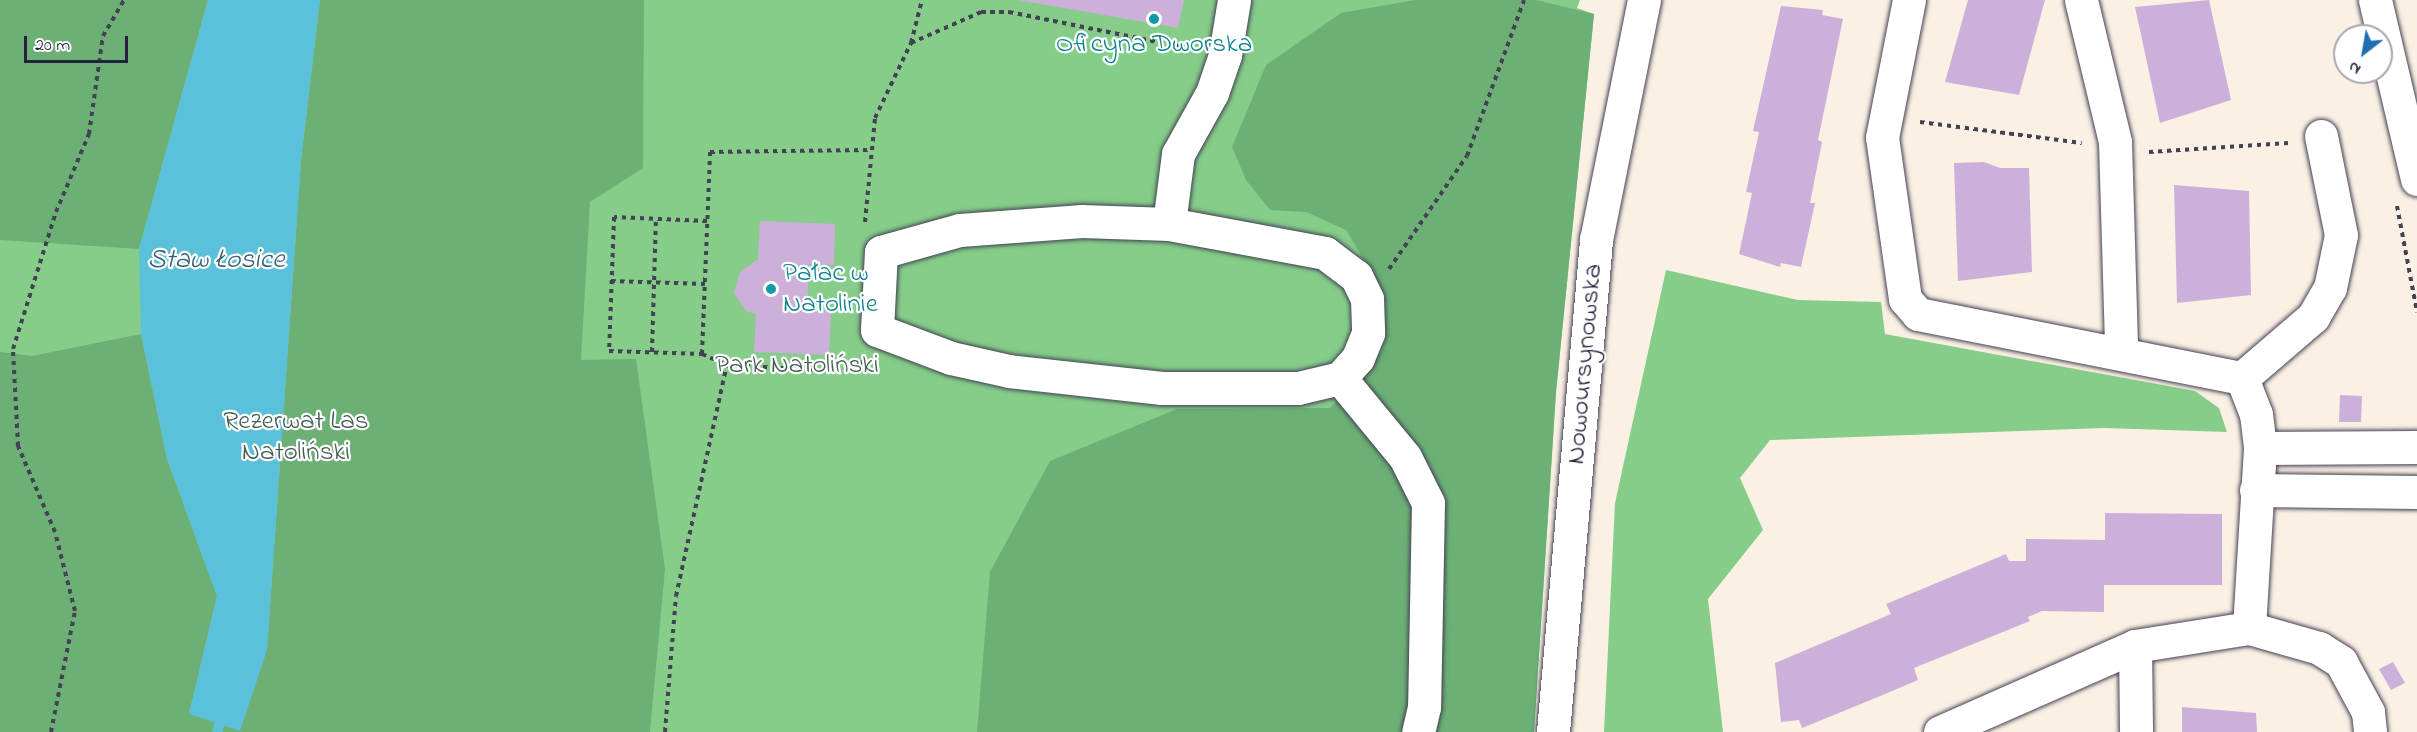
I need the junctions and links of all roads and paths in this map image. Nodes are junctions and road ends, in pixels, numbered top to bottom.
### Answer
1 (124, 0) edge
2 (922, 0) edge
3 (1234, 0) edge
4 (1524, 0) edge
5 (1644, 0) edge
6 (1909, 0) edge
7 (2081, 0) edge
8 (2375, 0) edge
9 (911, 43) junction
10 (1225, 55) junction
11 (1885, 118) junction
12 (2309, 140) joint
13 (2116, 148) junction
14 (868, 150) junction
15 (2417, 179) edge
16 (656, 219) junction
17 (707, 221) junction
18 (1169, 224) junction
19 (881, 252) junction
20 (611, 281) junction
21 (654, 283) junction
22 (705, 284) junction
23 (1368, 299) junction
24 (877, 330) junction
25 (2121, 350) junction
26 (652, 352) junction
27 (702, 354) junction
28 (727, 365) junction
29 (1340, 378) junction
30 (2242, 378) junction
31 (2417, 447) edge
32 (2260, 448) junction
33 (2256, 490) junction
34 (2417, 492) edge
35 (2249, 628) junction
36 (2134, 646) junction
37 (51, 732) edge
38 (665, 732) edge
39 (1418, 732) edge
40 (1553, 732) edge
41 (1942, 732) edge
42 (2136, 732) edge
43 (2370, 732) edge

1 - 37 path
2 - 9 path
3 - 10 street
4 - 23 path
5 - 40 street, Nowoursynowska
6 - 11 street
7 - 13 street
8 - 15 street
9 - 10 path
9 - 14 path
10 - 18 street
11 - 13 path
11 - 25 street
12 - 13 path
12 - 30 street
13 - 25 street
14 - 17 path
14 - 19 path
16 - 17 path
16 - 20 path
16 - 21 path
17 - 22 path
18 - 19 street
18 - 23 street
19 - 24 street
20 - 21 path
20 - 26 path
21 - 22 path
21 - 26 path
22 - 27 path
23 - 29 street
24 - 28 path
24 - 29 street
25 - 30 street
26 - 27 path
27 - 28 path
28 - 38 path
29 - 39 street
30 - 32 street
31 - 32 street
32 - 33 street
33 - 34 street
33 - 35 street
35 - 36 street
35 - 43 street
36 - 41 street
36 - 42 street

